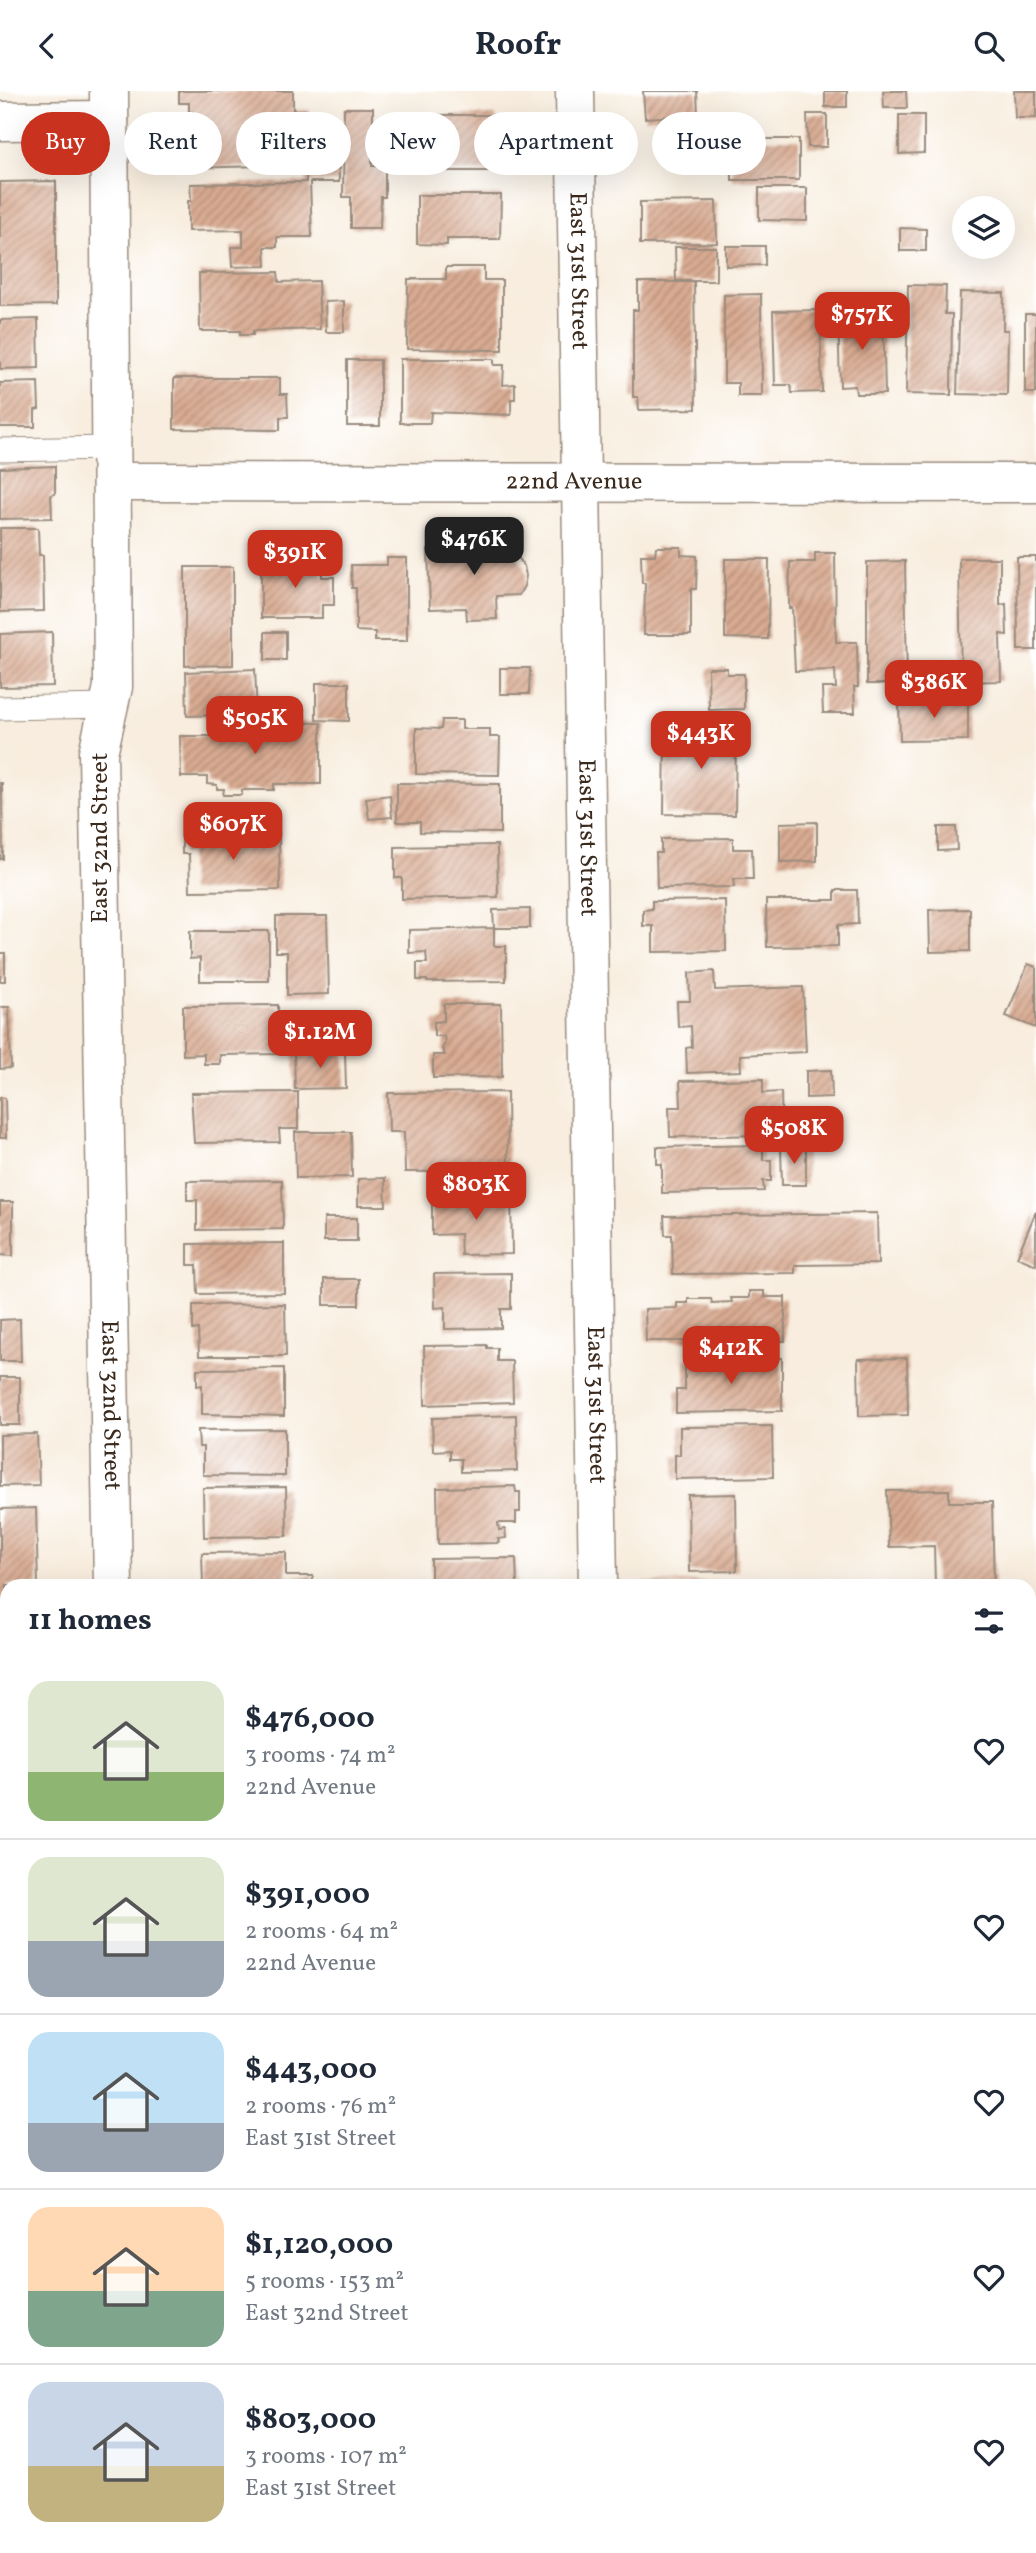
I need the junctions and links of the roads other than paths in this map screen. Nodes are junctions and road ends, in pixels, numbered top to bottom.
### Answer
1 (575, 91) edge
2 (109, 105) edge
3 (0, 121) edge
4 (0, 450) edge
5 (112, 465) junction
6 (1036, 482) edge
7 (581, 483) junction
8 (109, 706) junction
9 (0, 708) edge
10 (113, 1579) edge
11 (598, 1579) edge

1 - 7 street, East 31st Street
2 - 3 street
2 - 5 street, East 32nd Street
4 - 5 lane
5 - 7 street, 22nd Avenue
5 - 8 street, East 32nd Street
6 - 7 street, 22nd Avenue
7 - 11 street, East 31st Street
8 - 9 lane
8 - 10 street, East 32nd Street

